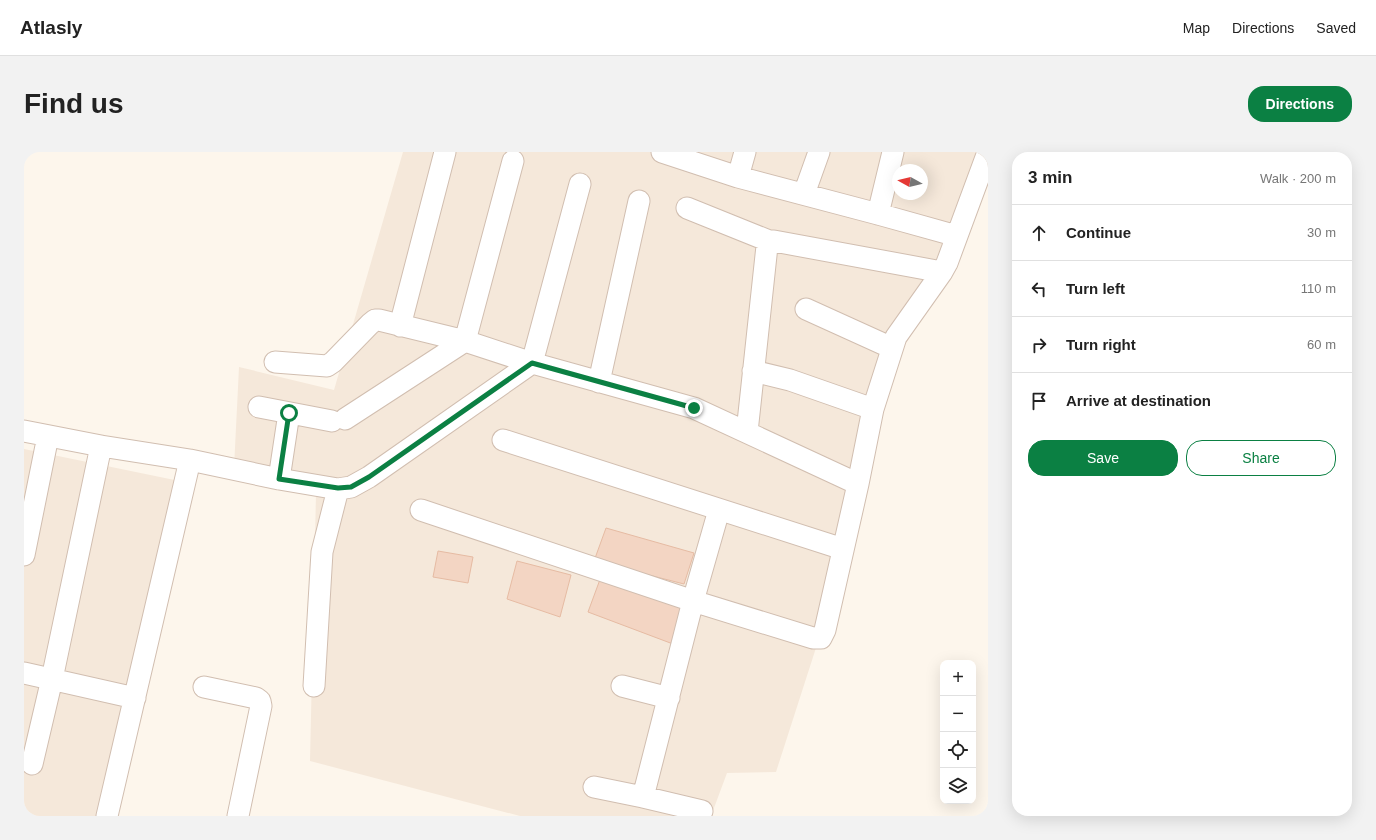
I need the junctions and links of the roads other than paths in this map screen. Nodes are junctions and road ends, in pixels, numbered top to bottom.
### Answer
1 (444, 152) edge
2 (745, 152) edge
3 (819, 152) edge
4 (893, 152) edge
5 (988, 152) edge
6 (671, 153) edge
7 (513, 161) dead end
8 (738, 177) junction
9 (580, 184) dead end
10 (804, 194) junction
11 (639, 200) dead end
12 (687, 208) dead end
13 (878, 214) junction
14 (957, 236) junction
15 (769, 241) junction
16 (942, 272) junction
17 (806, 309) dead end
18 (400, 326) junction
19 (466, 341) junction
20 (892, 348) junction
21 (275, 362) dead end
22 (532, 363) junction
23 (753, 370) junction
24 (599, 382) junction
25 (259, 407) dead end
26 (873, 409) junction
27 (289, 413) junction
28 (24, 431) edge
29 (747, 432) junction
30 (48, 436) junction
31 (503, 440) dead end
32 (102, 446) junction
33 (190, 460) junction
34 (279, 479) junction
35 (858, 484) junction
36 (338, 488) junction
37 (421, 510) dead end
38 (719, 510) junction
39 (843, 550) junction
40 (24, 555) edge
41 (693, 600) junction
42 (24, 673) edge
43 (52, 679) junction
44 (314, 686) dead end
45 (622, 686) dead end
46 (204, 687) dead end
47 (135, 698) junction
48 (669, 698) junction
49 (32, 764) dead end
50 (594, 787) dead end
51 (643, 797) junction
52 (702, 811) dead end
53 (107, 816) edge
54 (238, 816) edge

1 - 18 street
2 - 8 street
3 - 10 street
4 - 13 street
5 - 14 street
6 - 8 street
7 - 19 street
8 - 10 street
9 - 22 street
10 - 13 street
11 - 24 street
12 - 15 street
13 - 14 street
14 - 16 street
15 - 16 street
15 - 23 street
16 - 20 street
17 - 20 street
18 - 19 street
18 - 21 street
19 - 22 street
19 - 27 street
20 - 26 street
22 - 24 street
22 - 36 street
23 - 26 street
23 - 29 street
24 - 29 street
25 - 27 street
26 - 35 street
27 - 34 street
28 - 30 street
29 - 35 street
30 - 32 street
30 - 40 street
31 - 38 street
32 - 33 street
32 - 43 street
33 - 34 street
33 - 47 street
34 - 36 street
35 - 39 street
36 - 44 street
37 - 41 street
38 - 39 street
38 - 41 street
39 - 41 street
41 - 48 street
42 - 43 street
43 - 47 street
43 - 49 street
45 - 48 street
46 - 54 street
47 - 53 street
48 - 51 street
50 - 51 street
51 - 52 street

